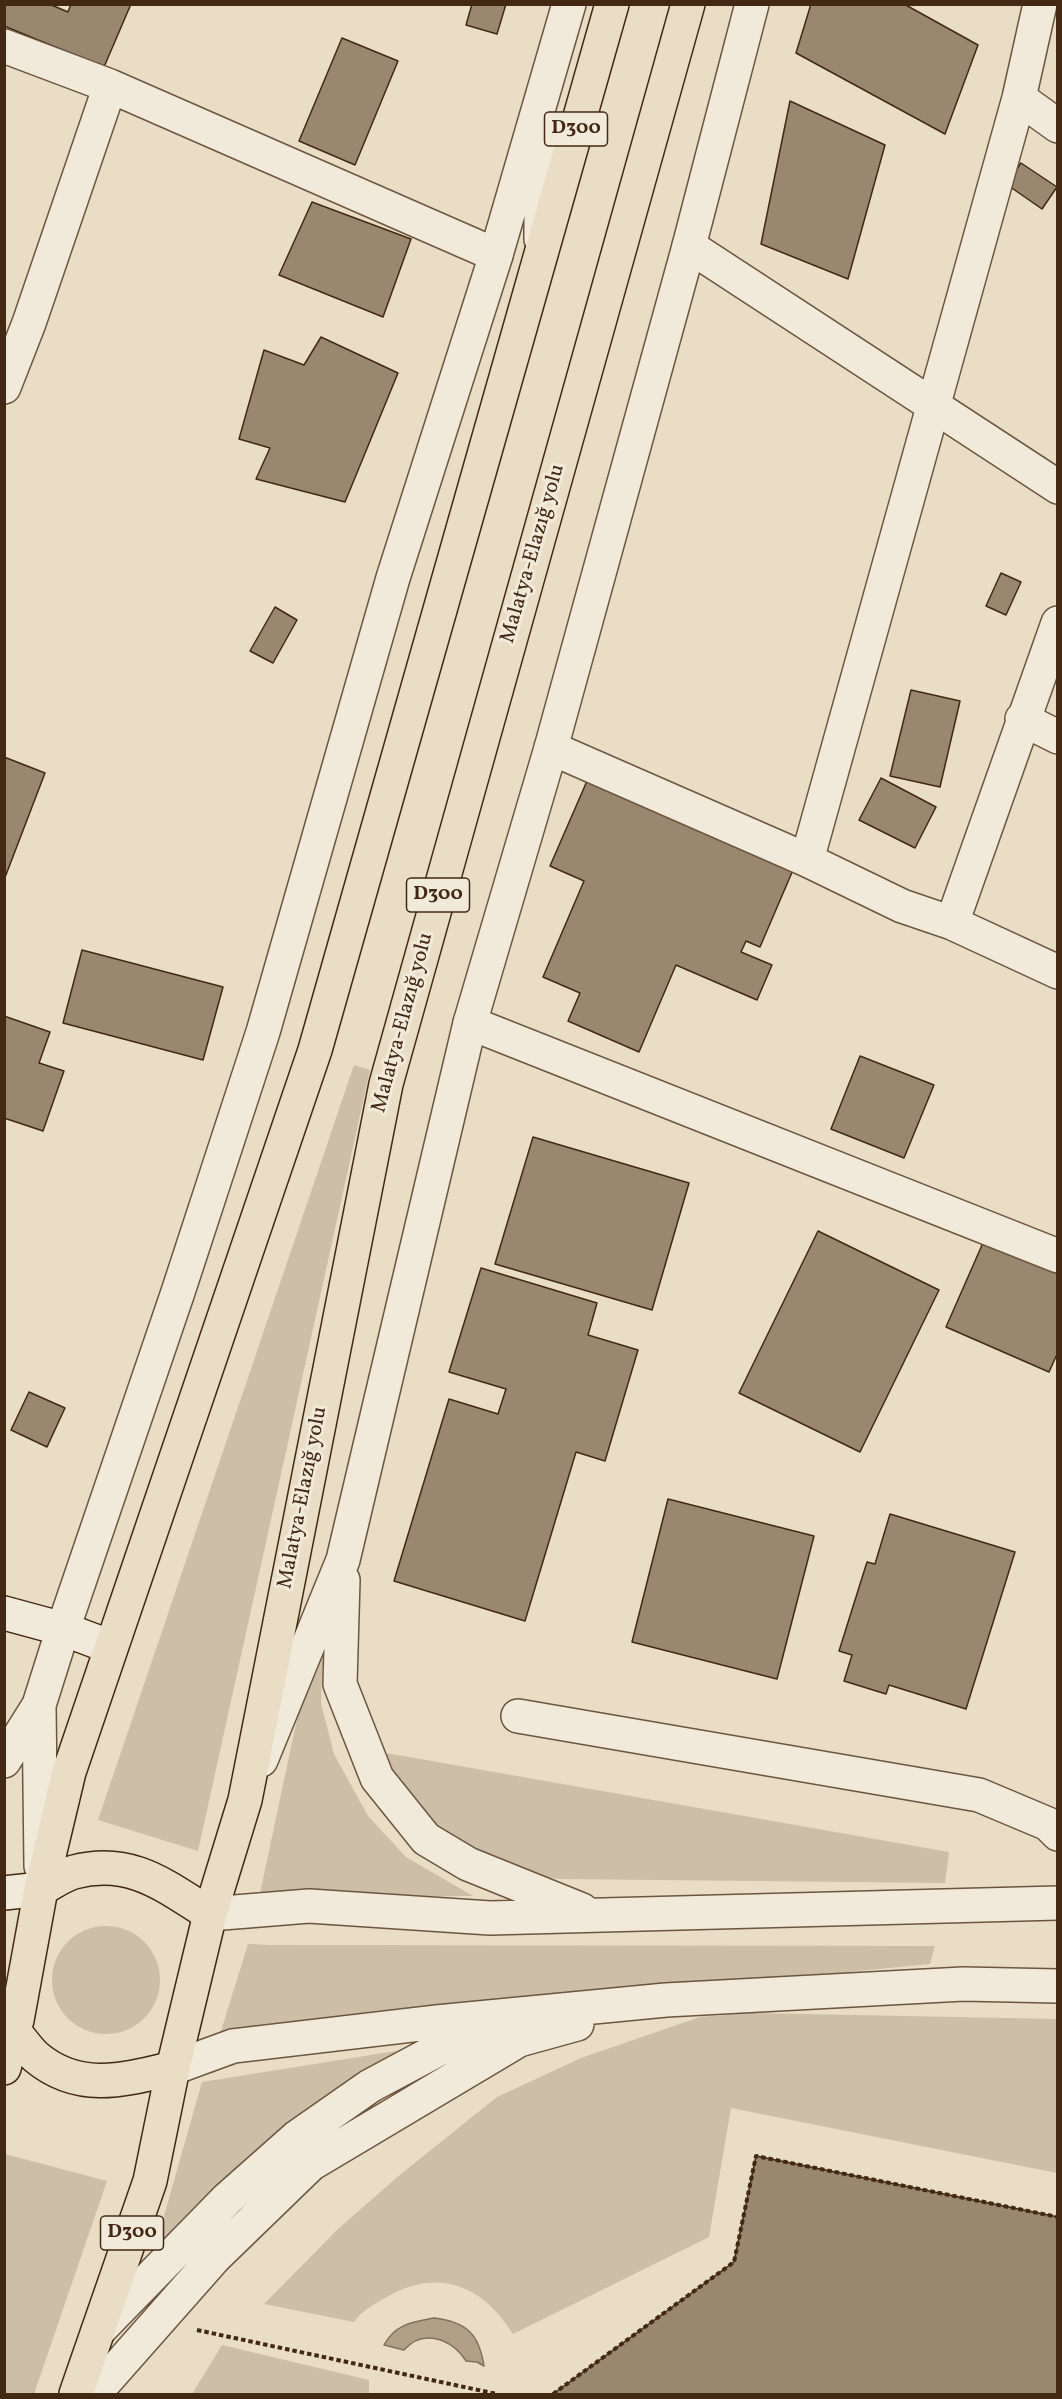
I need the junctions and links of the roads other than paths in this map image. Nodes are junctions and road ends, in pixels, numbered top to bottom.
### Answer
1 (569, 4) edge
2 (612, 4) edge
3 (688, 4) edge
4 (752, 4) edge
5 (1040, 4) edge
6 (4, 46) edge
7 (110, 86) junction
8 (1019, 98) junction
9 (542, 100) junction
10 (1058, 126) edge
11 (689, 246) junction
12 (541, 254) junction
13 (496, 255) junction
14 (4, 387) edge
15 (934, 406) junction
16 (1058, 487) edge
17 (1058, 623) edge
18 (1022, 719) junction
19 (1058, 737) edge
20 (551, 747) junction
21 (807, 860) junction
22 (952, 923) junction
23 (1058, 972) edge
24 (470, 1023) junction
25 (1058, 1256) edge
26 (343, 1560) junction
27 (4, 1613) edge
28 (63, 1629) junction
29 (111, 1647) junction
30 (39, 1705) junction
31 (518, 1716) dead end
32 (4, 1761) edge
33 (244, 1800) junction
34 (1054, 1822) edge
35 (41, 1889) junction
36 (4, 1893) edge
37 (1058, 1903) edge
38 (210, 1914) junction
39 (593, 1914) junction
40 (1058, 1986) edge
41 (666, 2000) junction
42 (10, 2032) edge
43 (519, 2040) junction
44 (4, 2068) edge
45 (173, 2068) junction
46 (98, 2331) junction
47 (76, 2394) edge
48 (94, 2394) edge

1 - 9 street
2 - 12 highway, D300
3 - 33 highway, Malatya-Elazığ yolu / D300
4 - 11 street
5 - 8 street
6 - 7 street
7 - 13 street
7 - 14 street
8 - 10 street
8 - 15 street
9 - 12 street
9 - 13 street
11 - 15 street
11 - 20 street
12 - 29 highway, D300
13 - 28 street
15 - 16 street
15 - 21 street
17 - 18 street
18 - 19 street
18 - 22 street
20 - 21 street
20 - 24 street
21 - 22 street
22 - 23 street
24 - 25 street
24 - 26 street
26 - 33 street
26 - 39 street
27 - 28 street
28 - 29 street
28 - 30 street
29 - 35 highway, D300
30 - 32 street
30 - 35 street
31 - 34 street
33 - 38 highway, Malatya-Elazığ yolu / D300
35 - 36 street
35 - 38 highway
35 - 42 highway
37 - 39 street
38 - 39 street
38 - 45 highway
40 - 41 street
41 - 43 street
41 - 45 street
42 - 44 highway
42 - 45 highway
43 - 46 street
43 - 48 street
45 - 46 highway, D300
46 - 47 highway, D300

